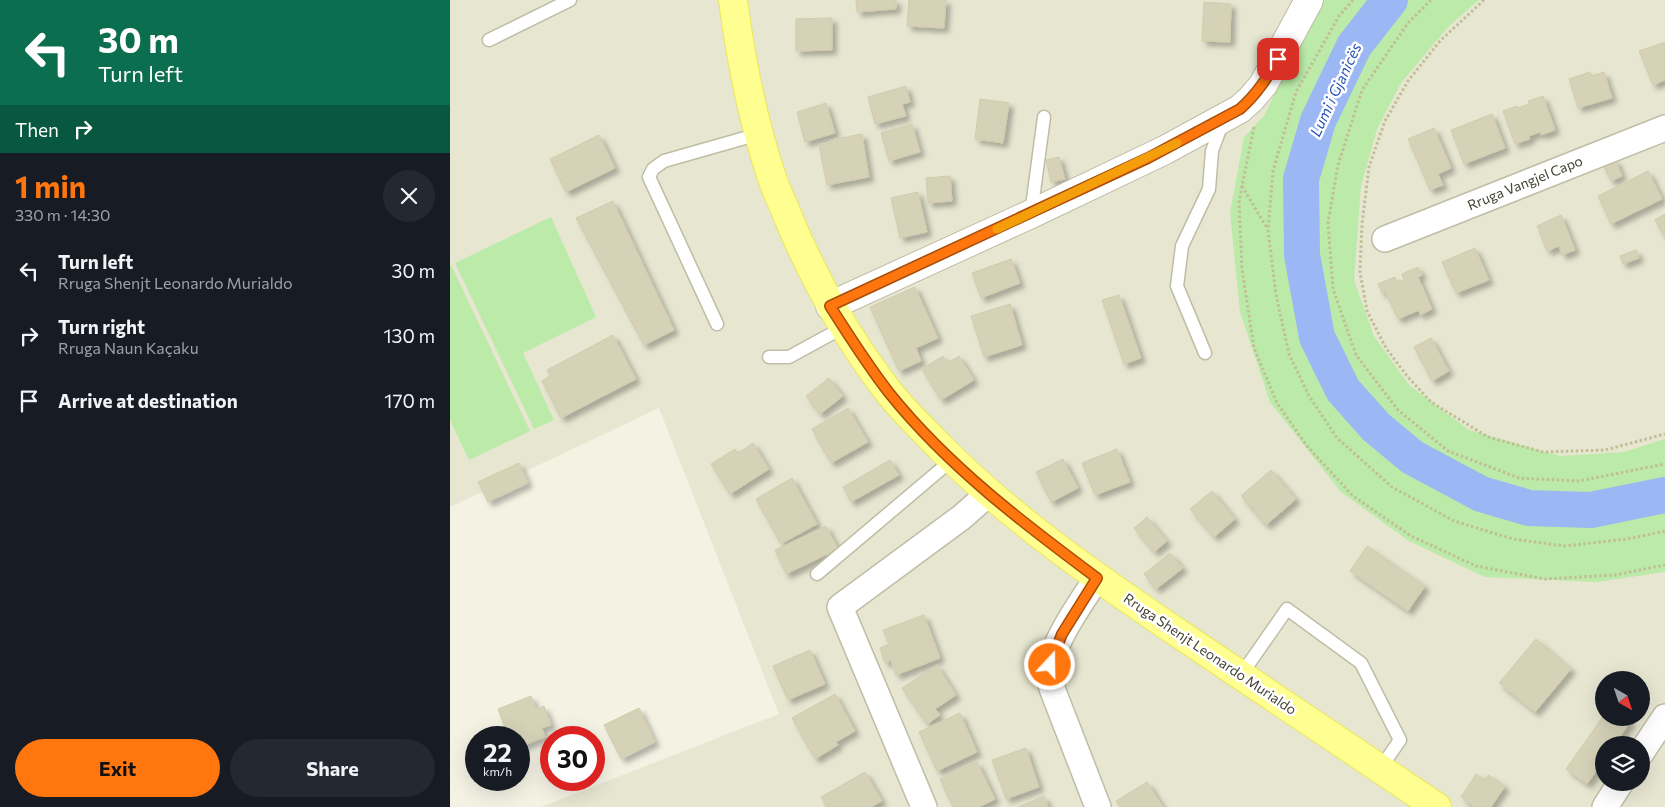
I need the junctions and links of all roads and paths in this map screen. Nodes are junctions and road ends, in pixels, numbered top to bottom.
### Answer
1 (570, 0) edge
2 (733, 0) edge
3 (1309, 0) edge
4 (1353, 0) edge
5 (1431, 0) edge
6 (1484, 0) edge
7 (489, 40) dead end
8 (1044, 116) dead end
9 (1224, 117) junction
10 (1255, 125) dead end
11 (1665, 128) edge
12 (759, 134) junction
13 (1242, 186) junction
14 (1031, 214) junction
15 (1268, 230) junction
16 (1385, 239) dead end
17 (837, 316) junction
18 (717, 324) dead end
19 (1205, 354) dead end
20 (769, 357) dead end
21 (1665, 434) edge
22 (952, 460) junction
23 (1665, 464) edge
24 (989, 493) junction
25 (1665, 531) edge
26 (1665, 565) edge
27 (816, 574) dead end
28 (1097, 578) junction
29 (1241, 675) junction
30 (1665, 717) edge
31 (1650, 739) edge
32 (1380, 769) junction
33 (1615, 791) edge
34 (924, 807) edge
35 (1098, 807) edge
36 (1437, 807) edge
37 (1605, 807) edge

1 - 7 lane
2 - 12 main road, Rruga Shenjt Leonardo Murialdo
3 - 9 street
4 - 15 path
5 - 23 path
6 - 21 path
8 - 14 lane
9 - 14 street
9 - 19 lane
10 - 13 path
11 - 16 street, Rruga Vangjel Capo
12 - 17 main road, Rruga Shenjt Leonardo Murialdo
12 - 18 lane
13 - 15 path
13 - 26 path
14 - 17 street
15 - 25 path
17 - 20 lane
17 - 22 main road, Rruga Shenjt Leonardo Murialdo
22 - 24 main road, Rruga Shenjt Leonardo Murialdo
22 - 27 lane
24 - 28 main road, Rruga Shenjt Leonardo Murialdo
24 - 34 street
28 - 29 main road, Rruga Shenjt Leonardo Murialdo
28 - 35 street
29 - 32 main road, Rruga Shenjt Leonardo Murialdo
29 - 32 lane
30 - 31 street
32 - 36 main road, Rruga Shenjt Leonardo Murialdo
33 - 37 street

